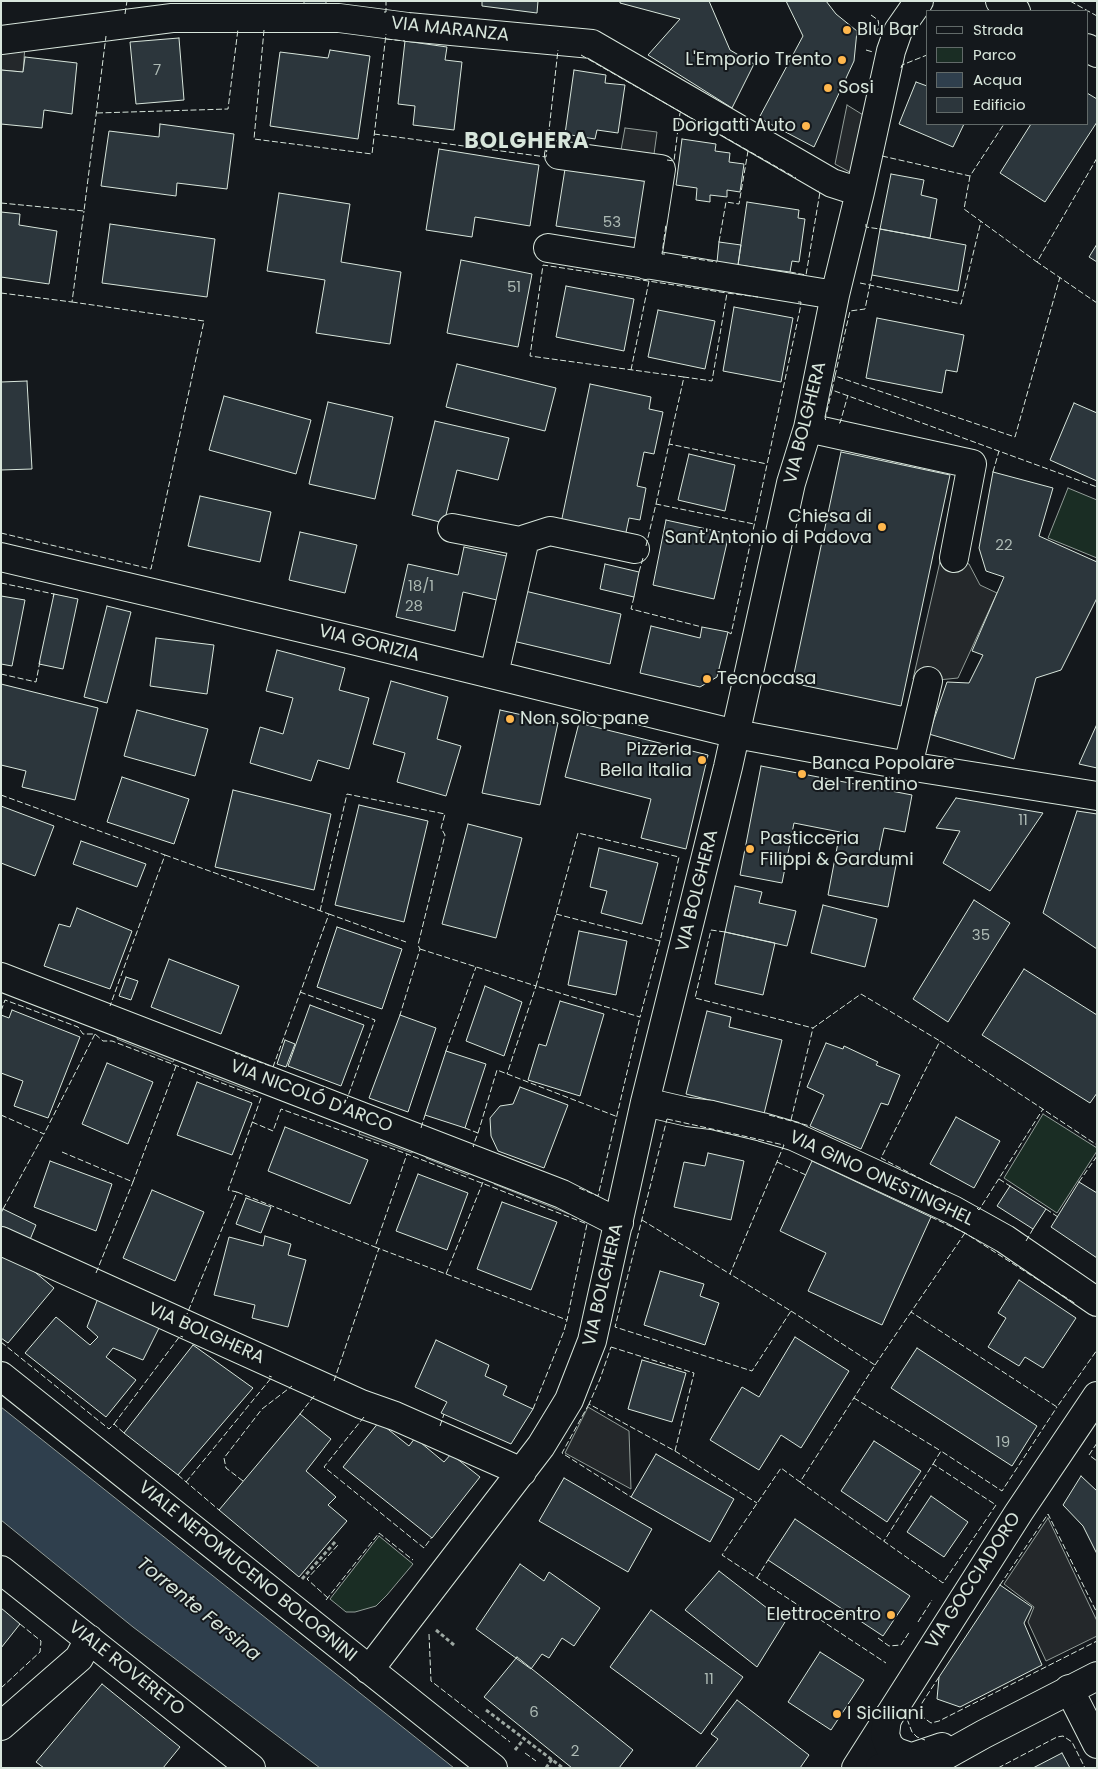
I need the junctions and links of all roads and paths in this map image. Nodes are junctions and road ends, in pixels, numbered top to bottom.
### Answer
1 (919, 1) edge
2 (1000, 1) edge
3 (1014, 10) edge
4 (1, 40) edge
5 (559, 155) dead end
6 (860, 192) junction
7 (548, 248) dead end
8 (646, 265) junction
9 (835, 295) junction
10 (808, 428) junction
11 (452, 528) dead end
12 (525, 542) junction
13 (636, 549) dead end
14 (956, 549) dead end
15 (1, 557) edge
16 (494, 674) junction
17 (928, 681) dead end
18 (736, 734) junction
19 (908, 766) junction
20 (1097, 796) edge
21 (1, 977) edge
22 (645, 1102) junction
23 (619, 1223) junction
24 (1, 1241) edge
25 (1097, 1302) edge
26 (1, 1376) edge
27 (1097, 1396) edge
28 (522, 1472) junction
29 (336, 1541) dead end
30 (1, 1570) edge
31 (296, 1586) dead end
32 (433, 1628) dead end
33 (89, 1640) junction
34 (454, 1645) dead end
35 (369, 1670) junction
36 (1097, 1676) edge
37 (1070, 1690) junction
38 (486, 1710) dead end
39 (887, 1718) junction
40 (1, 1726) edge
41 (1097, 1744) edge
42 (552, 1760) junction
43 (916, 1762) edge
44 (251, 1768) edge
45 (493, 1768) edge
46 (546, 1768) edge
47 (563, 1768) edge
48 (856, 1768) edge
49 (880, 1768) edge

1 - 6 street, VIA BOLGHERA
2 - 3 street
4 - 6 street, VIA MARANZA
5 - 8 street
6 - 9 street, VIA BOLGHERA
7 - 8 street
8 - 9 street
9 - 10 street, VIA BOLGHERA
10 - 14 street
10 - 18 street, VIA BOLGHERA
11 - 12 street
12 - 13 street
12 - 16 street
15 - 16 street, VIA GORIZIA
16 - 18 street, VIA GORIZIA
17 - 19 street
18 - 19 street, VIA GORIZIA
18 - 22 street, VIA BOLGHERA
19 - 20 street, VIA GORIZIA
21 - 23 street, VIA NICOLÓ D'ARCO
22 - 23 street, VIA BOLGHERA
22 - 25 street, VIA GINO ONESTINGHEL
23 - 28 street, VIA BOLGHERA
24 - 28 street, VIA BOLGHERA
26 - 35 street, VIALE NEPOMUCENO BOLOGNINI
27 - 39 street, VIA GOCCIADORO
28 - 35 street, VIA BOLGHERA
29 - 31 path
30 - 33 street, VIALE ROVERETO
32 - 34 path
33 - 40 street
33 - 44 street, VIALE ROVERETO
35 - 45 street, VIALE NEPOMUCENO BOLOGNINI
36 - 37 street
37 - 41 street
37 - 43 street
38 - 42 path
39 - 43 street
39 - 48 street, VIA GOCCIADORO
42 - 46 path
42 - 47 path
43 - 49 street

